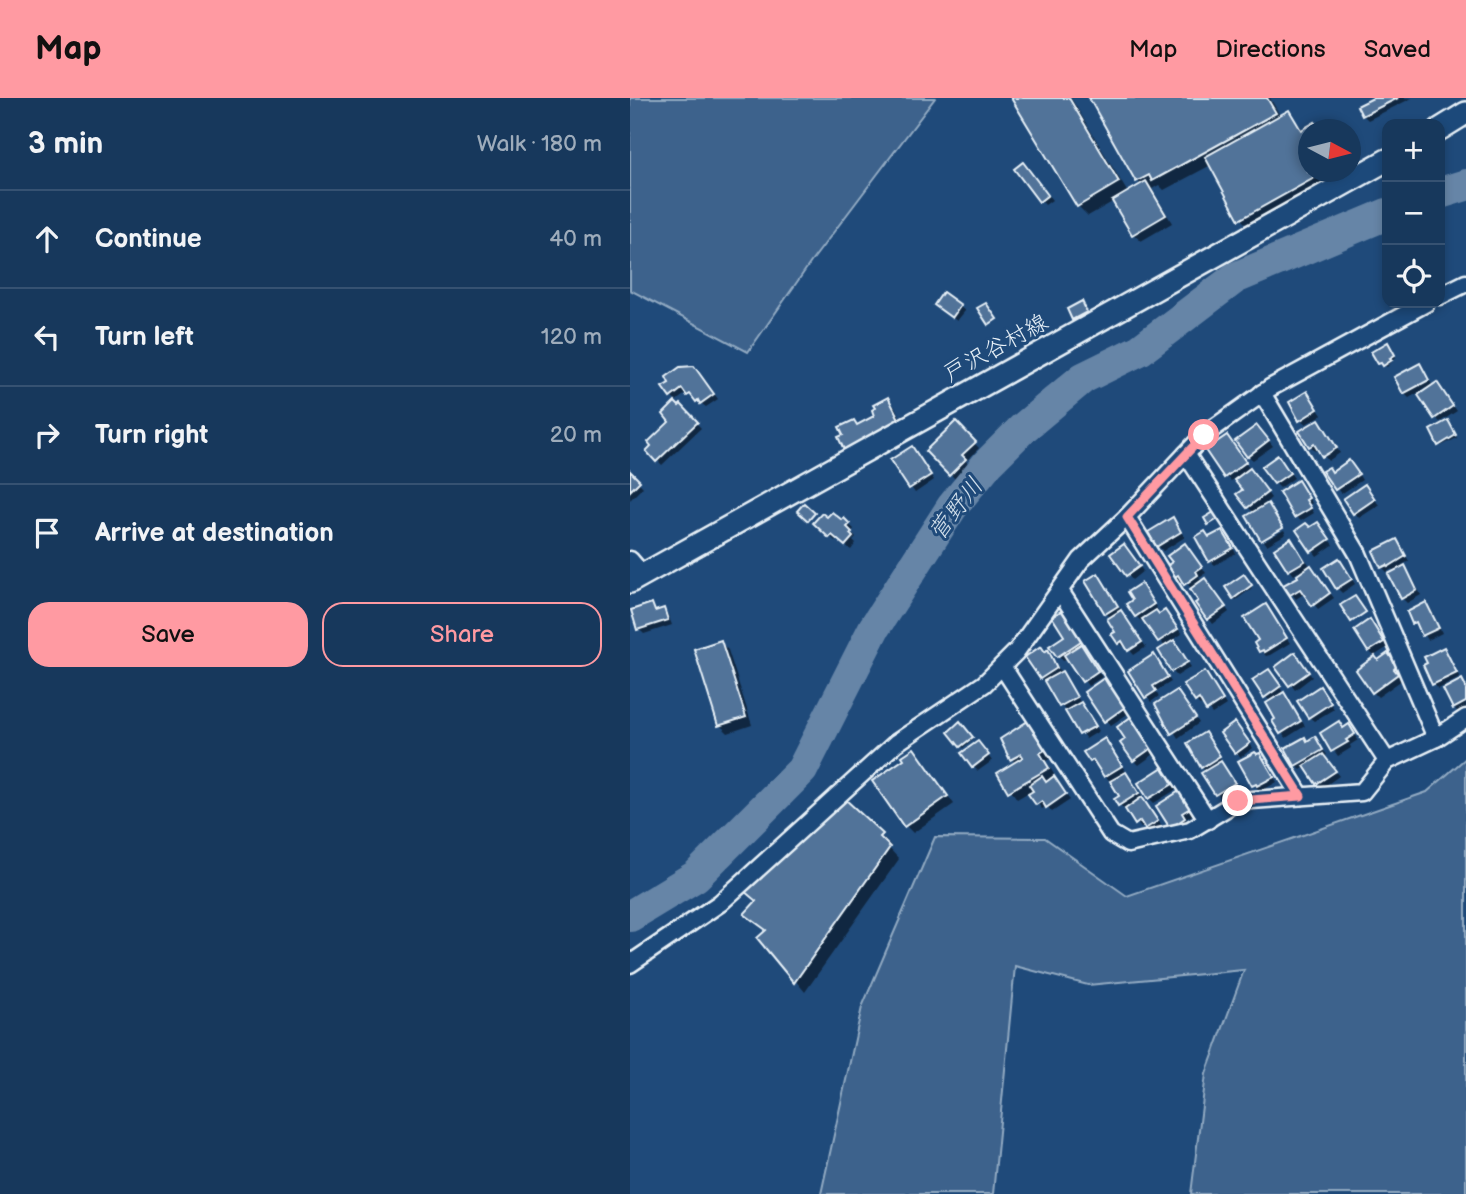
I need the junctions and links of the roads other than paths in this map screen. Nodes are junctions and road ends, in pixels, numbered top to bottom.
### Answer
1 (1466, 113) edge
2 (1445, 126) edge
3 (1382, 163) edge
4 (1466, 283) edge
5 (1445, 294) edge
6 (1417, 308) edge
7 (1262, 393) junction
8 (1186, 454) junction
9 (1127, 517) junction
10 (634, 572) edge
11 (1059, 591) junction
12 (1002, 666) junction
13 (1466, 718) edge
14 (1436, 738) junction
15 (1387, 761) junction
16 (1301, 796) junction
17 (1209, 820) junction
18 (630, 964) edge

1 - 2 main road
3 - 10 main road, 戸沢谷村線
4 - 5 street
6 - 7 street
7 - 8 street
7 - 14 street
8 - 9 street
8 - 15 street
9 - 11 street
9 - 16 street
11 - 12 street
11 - 17 street
12 - 17 street
12 - 18 street
13 - 14 street
14 - 15 street
15 - 16 street
16 - 17 street

